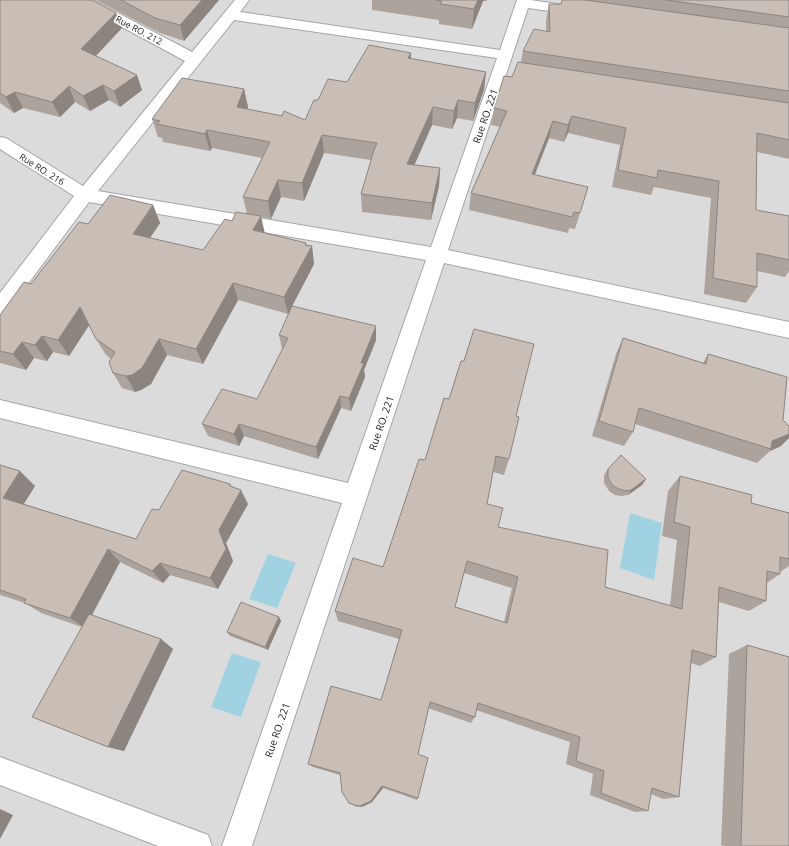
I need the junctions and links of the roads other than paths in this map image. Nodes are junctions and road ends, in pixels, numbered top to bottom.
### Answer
1 (83, 0) edge
2 (242, 0) edge
3 (524, 1) edge
4 (594, 13) edge
5 (231, 15) junction
6 (195, 60) junction
7 (507, 67) junction
8 (0, 142) edge
9 (84, 196) junction
10 (438, 255) junction
11 (0, 307) edge
12 (789, 330) edge
13 (0, 409) edge
14 (356, 496) junction
15 (0, 771) edge
16 (197, 846) edge
17 (237, 846) edge

1 - 6 street, Rue RO. 212
2 - 5 street
3 - 4 street
3 - 7 street, Rue RO. 221
5 - 6 street
5 - 7 street
6 - 9 street
7 - 10 street, Rue RO. 221
8 - 9 street, Rue RO. 216
9 - 10 street
9 - 11 street
10 - 12 street
10 - 14 street, Rue RO. 221
13 - 14 street
14 - 17 street, Rue RO. 221
15 - 16 street

